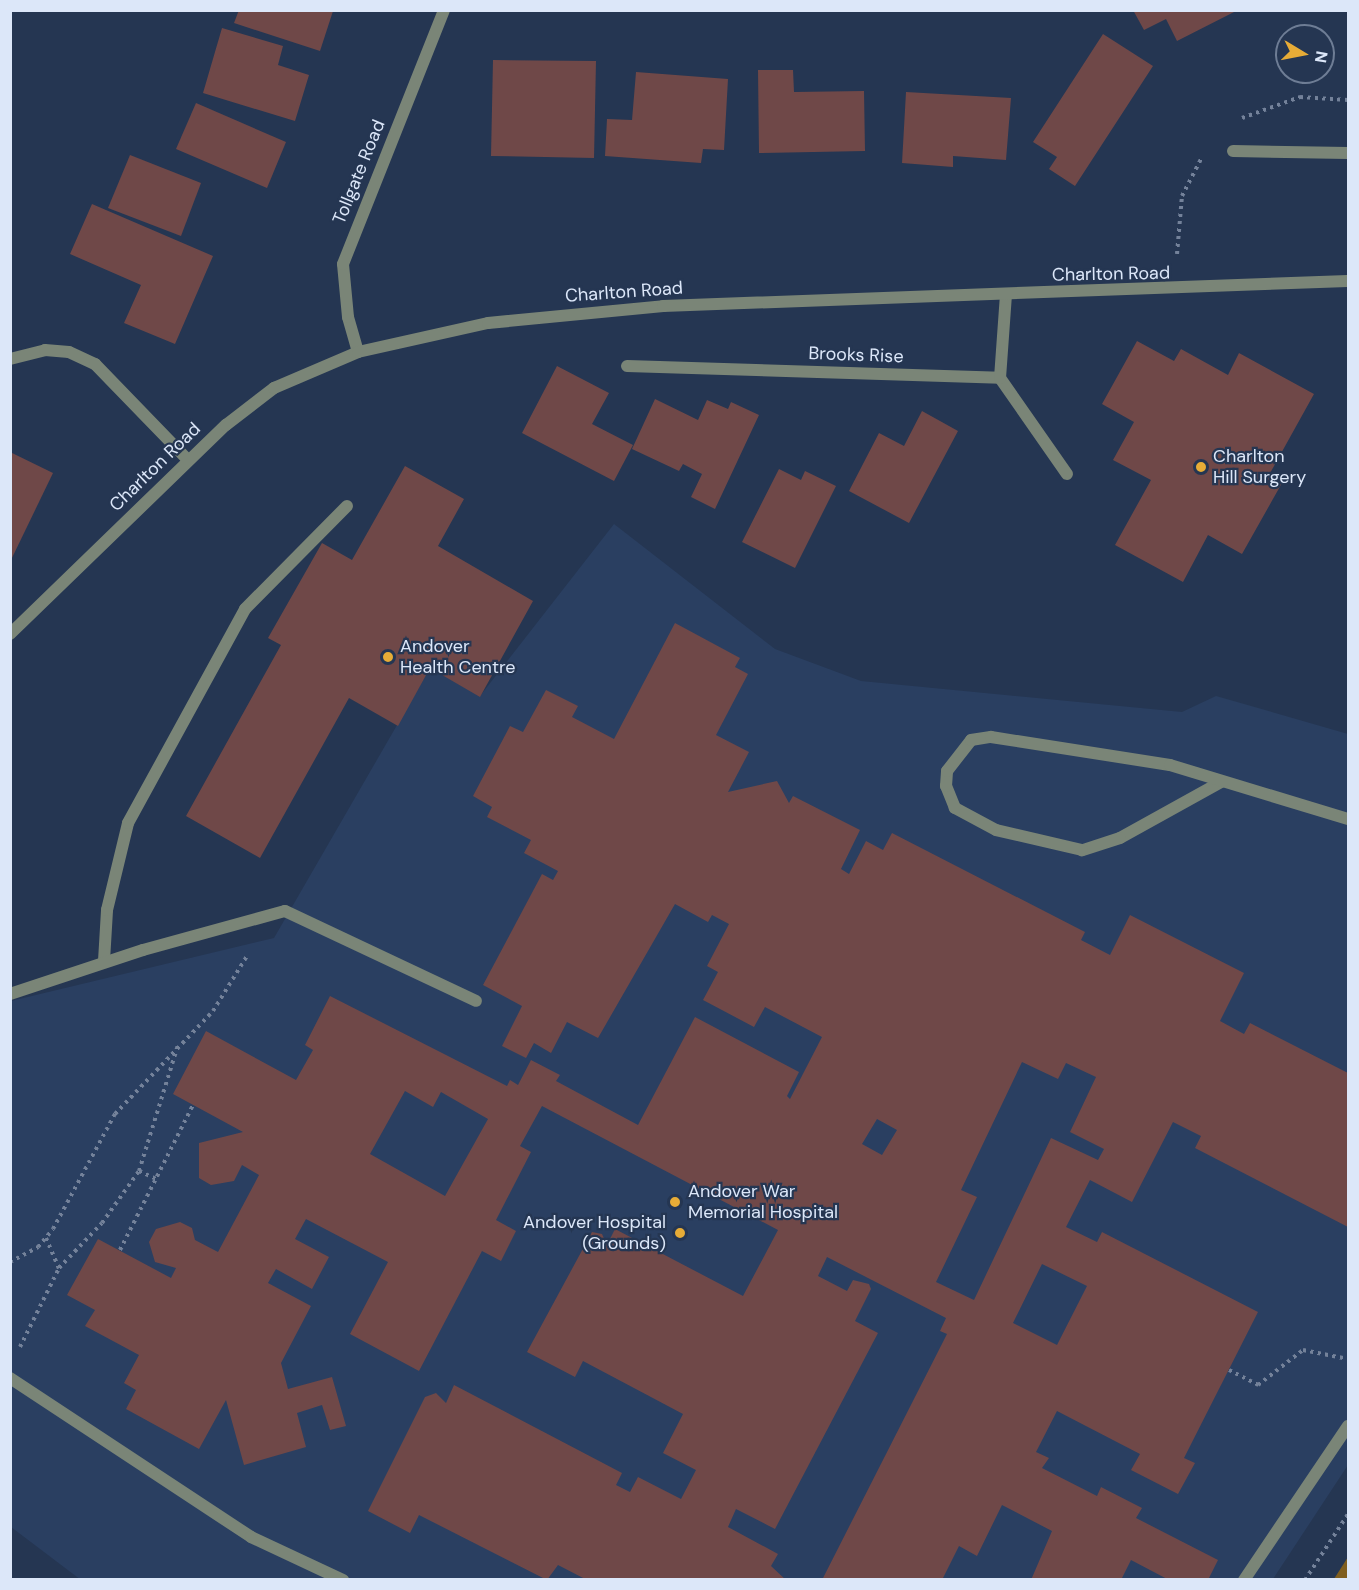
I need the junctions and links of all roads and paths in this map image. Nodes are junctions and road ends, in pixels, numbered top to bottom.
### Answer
1 (444, 10) edge
2 (1233, 151) dead end
3 (1348, 153) edge
4 (1348, 281) edge
5 (1006, 295) junction
6 (358, 352) junction
7 (10, 359) edge
8 (627, 366) dead end
9 (1000, 378) junction
10 (186, 458) junction
11 (1067, 474) dead end
12 (347, 506) dead end
13 (10, 634) edge
14 (1221, 783) junction
15 (1348, 819) edge
16 (243, 926) junction
17 (104, 961) junction
18 (10, 994) edge
19 (476, 1001) dead end
20 (178, 1044) junction
21 (193, 1105) dead end
22 (139, 1171) junction
23 (156, 1179) junction
24 (45, 1238) junction
25 (120, 1250) dead end
26 (10, 1262) edge
27 (59, 1268) junction
28 (18, 1352) dead end
29 (1348, 1359) edge
30 (1229, 1370) dead end
31 (10, 1378) edge
32 (1348, 1426) edge
33 (1348, 1515) edge
34 (344, 1580) edge
35 (1244, 1580) edge
36 (1305, 1580) edge

1 - 6 street, Tollgate Road
2 - 3 street
4 - 5 street, Charlton Road
5 - 6 street, Charlton Road
5 - 9 street
6 - 10 street, Charlton Road
7 - 10 street
8 - 9 street, Brooks Rise
9 - 11 street
10 - 13 street, Charlton Road
12 - 17 street
14 - 14 street
14 - 15 street
16 - 17 street
16 - 19 street
16 - 20 path
17 - 18 street
20 - 22 path
20 - 24 path
21 - 23 path
22 - 23 path
22 - 27 path
23 - 25 path
24 - 26 path
24 - 27 path
27 - 28 path
29 - 30 path
31 - 34 street
32 - 35 street
33 - 36 path

